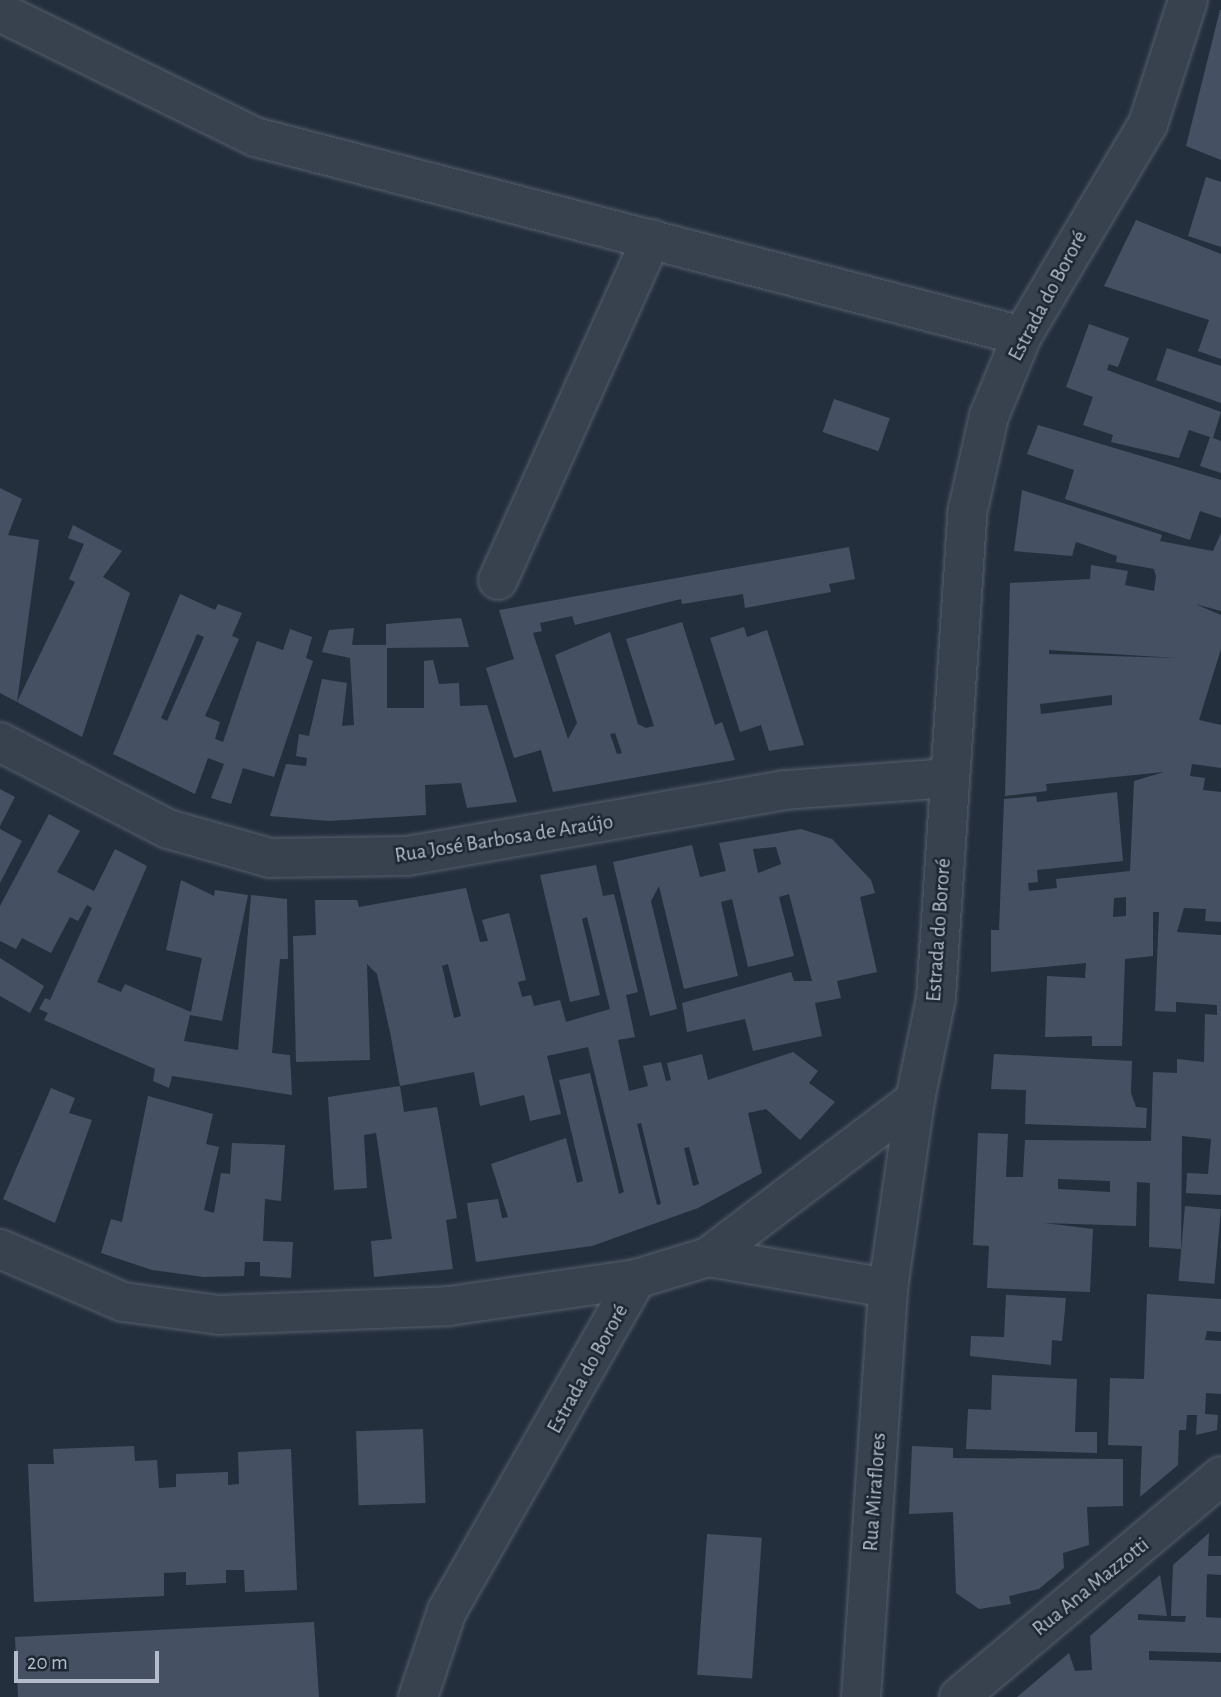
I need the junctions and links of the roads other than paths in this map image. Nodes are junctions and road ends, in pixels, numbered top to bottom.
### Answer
1 (1188, 0) edge
2 (0, 12) edge
3 (651, 239) junction
4 (1022, 336) junction
5 (498, 580) dead end
6 (0, 742) edge
7 (947, 778) junction
8 (915, 1100) junction
9 (0, 1249) edge
10 (708, 1256) junction
11 (636, 1279) junction
12 (888, 1288) junction
13 (1221, 1476) edge
14 (418, 1697) edge
15 (861, 1697) edge
16 (959, 1697) edge

1 - 4 street, Estrada do Bororé
2 - 3 street
3 - 4 street
3 - 5 street
4 - 7 street, Estrada do Bororé
6 - 7 street, Rua José Barbosa de Araújo
7 - 8 street, Estrada do Bororé
8 - 10 street, Estrada do Bororé
8 - 12 street, Rua Miraflores
9 - 11 street
10 - 11 street, Estrada do Bororé
10 - 12 street
11 - 14 street, Estrada do Bororé
12 - 15 street, Rua Miraflores
13 - 16 street, Rua Ana Mazzotti

